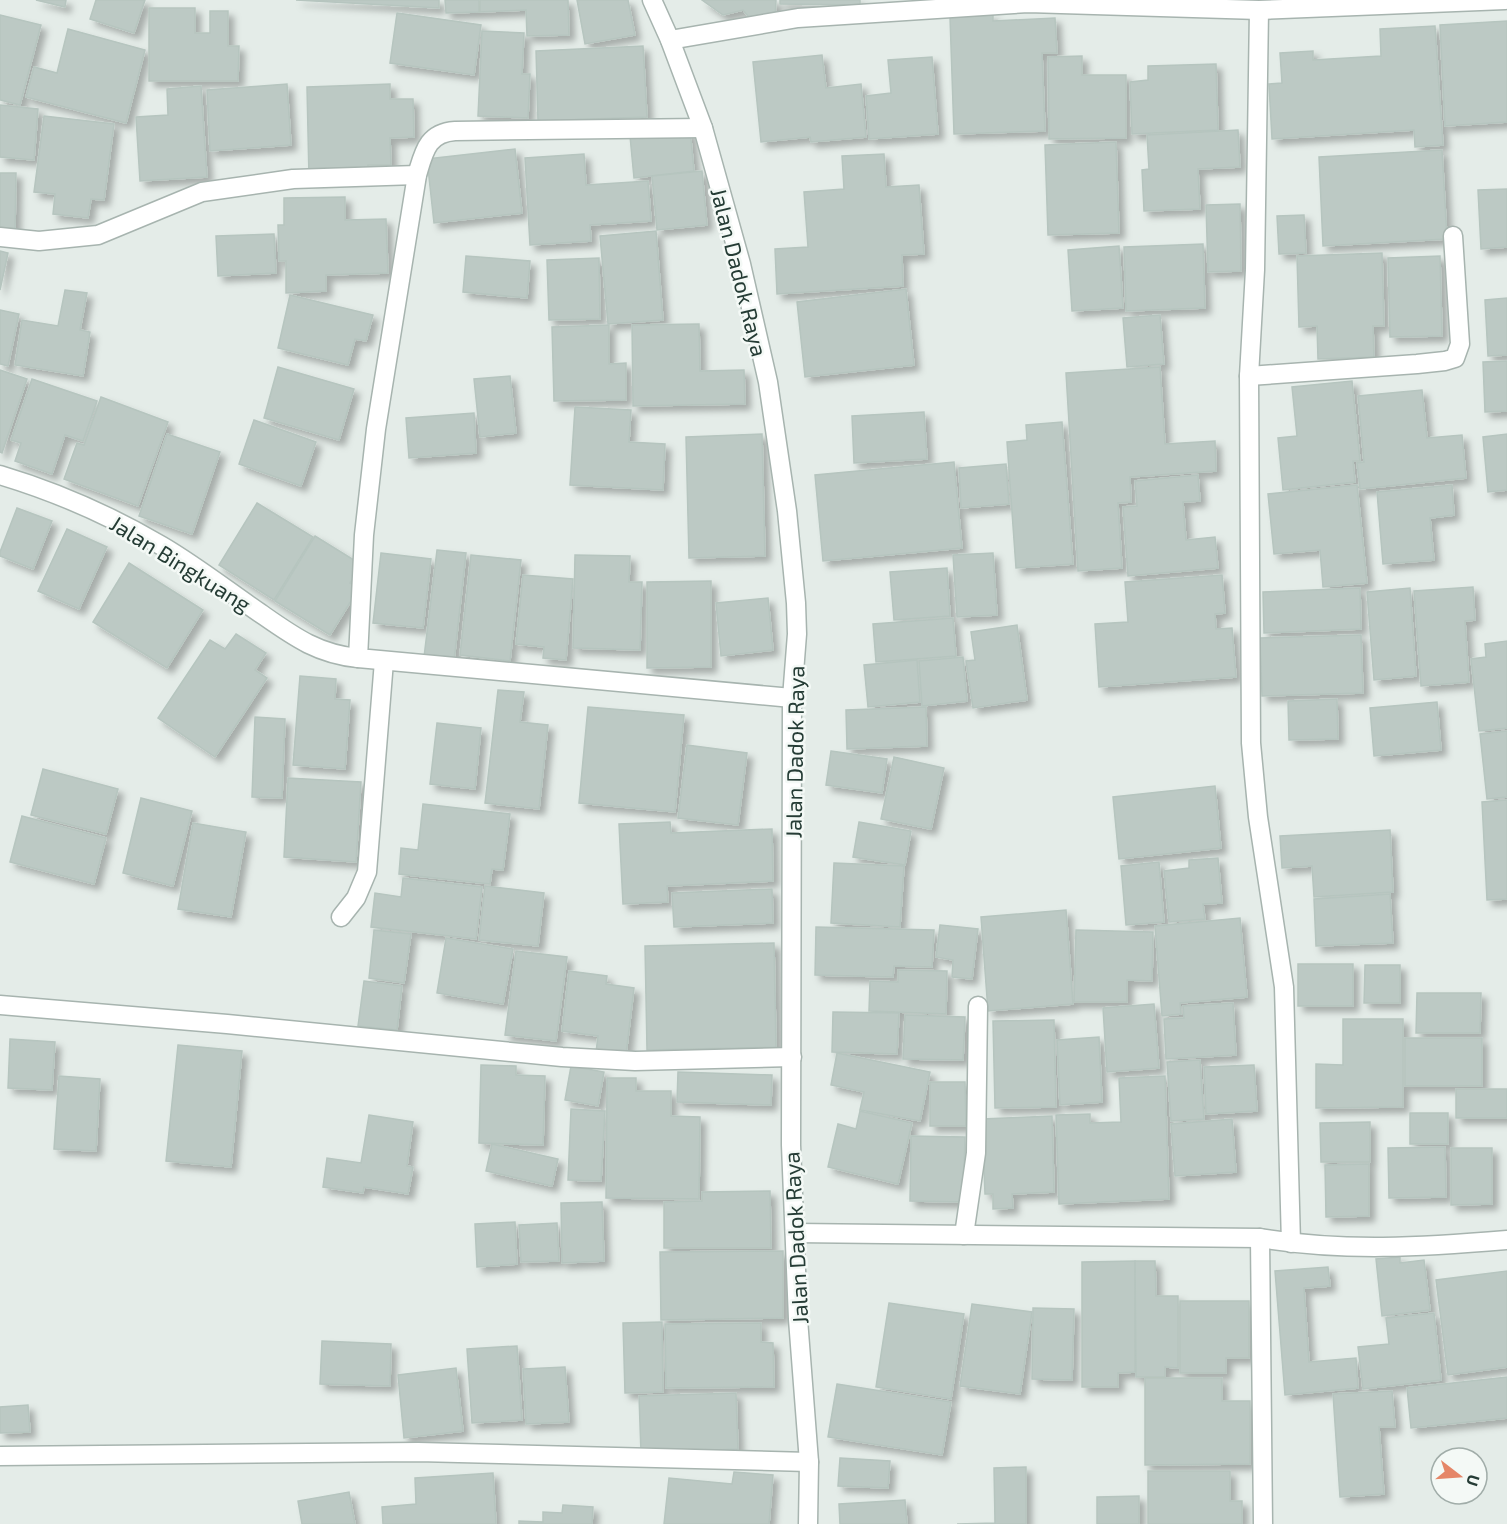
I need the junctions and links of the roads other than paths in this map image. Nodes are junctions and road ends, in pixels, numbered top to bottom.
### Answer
1 (652, 0) edge
2 (1505, 0) edge
3 (1225, 4) edge
4 (1259, 10) junction
5 (670, 40) junction
6 (703, 128) junction
7 (417, 175) junction
8 (1453, 236) dead end
9 (0, 237) edge
10 (1249, 376) junction
11 (0, 475) edge
12 (358, 658) junction
13 (384, 661) junction
14 (792, 698) junction
15 (341, 917) dead end
16 (0, 1005) edge
17 (978, 1006) dead end
18 (792, 1057) junction
19 (795, 1233) junction
20 (964, 1235) junction
21 (1260, 1238) junction
22 (1507, 1240) edge
23 (1291, 1243) junction
24 (0, 1456) edge
25 (809, 1462) junction
26 (808, 1524) edge
27 (1263, 1524) edge

1 - 5 street, Jalan Dadok Raya
2 - 4 street
3 - 4 street
3 - 5 street
4 - 10 street
5 - 6 street, Jalan Dadok Raya
6 - 7 street
6 - 14 street, Jalan Dadok Raya
7 - 9 street
7 - 12 street
8 - 10 street
10 - 23 street
11 - 12 street, Jalan Bingkuang
12 - 13 street, Jalan Bingkuang
13 - 14 street, Jalan Bingkuang
13 - 15 street
14 - 18 street, Jalan Dadok Raya
16 - 18 street
17 - 20 street
18 - 19 street, Jalan Dadok Raya
19 - 20 street
19 - 25 street, Jalan Dadok Raya
20 - 21 street
21 - 23 street
21 - 27 street
22 - 23 street
24 - 25 street
25 - 26 street, Jalan Dadok Raya

